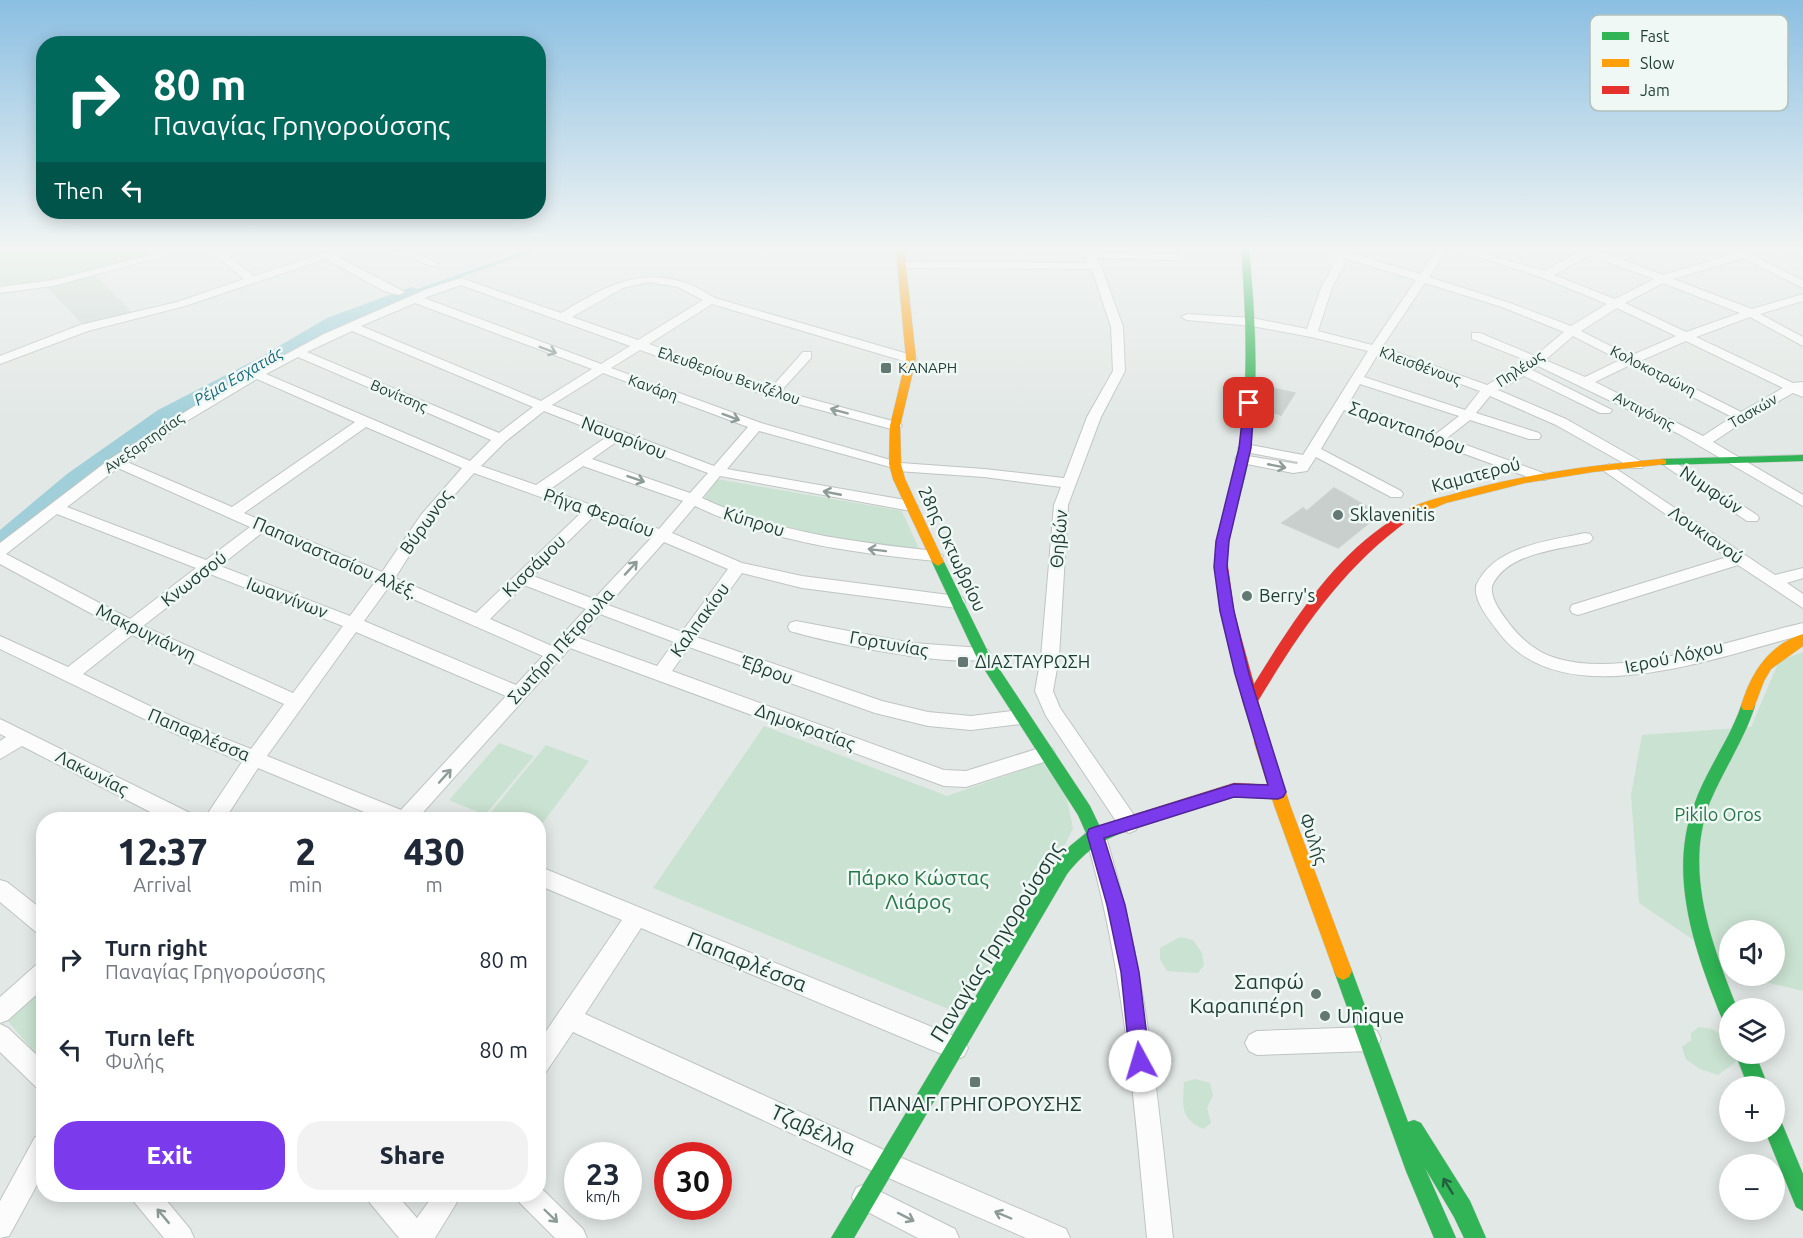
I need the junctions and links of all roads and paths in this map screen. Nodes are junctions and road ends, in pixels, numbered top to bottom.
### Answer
1 (171, 306) edge
2 (399, 306) edge
3 (433, 306) edge
4 (531, 306) edge
5 (582, 306) edge
6 (702, 306) edge
7 (731, 306) edge
8 (906, 306) edge
9 (1109, 306) edge
10 (1250, 306) edge
11 (1320, 306) edge
12 (1405, 306) edge
13 (1508, 306) edge
14 (1612, 306) edge
15 (1622, 306) edge
16 (1733, 306) edge
17 (1771, 306) edge
18 (1749, 312) junction
19 (563, 317) junction
20 (1187, 317) dead end
21 (1252, 322) junction
22 (351, 326) junction
23 (1572, 331) junction
24 (1311, 333) junction
25 (1476, 336) dead end
26 (1685, 336) junction
27 (1803, 342) edge
28 (640, 344) junction
29 (1375, 349) junction
30 (297, 352) junction
31 (807, 355) dead end
32 (911, 358) junction
33 (1631, 359) junction
34 (0, 360) edge
35 (1538, 360) junction
36 (600, 369) junction
37 (1524, 371) junction
38 (255, 374) junction
39 (1357, 379) junction
40 (1587, 381) junction
41 (1800, 388) edge
42 (1488, 390) junction
43 (773, 393) junction
44 (1340, 404) junction
45 (542, 406) junction
46 (1605, 411) dead end
47 (1468, 415) junction
48 (1741, 417) junction
49 (364, 422) junction
50 (756, 426) junction
51 (895, 426) junction
52 (618, 435) junction
53 (1534, 436) dead end
54 (500, 439) junction
55 (1438, 439) junction
56 (1705, 441) junction
57 (1243, 454) junction
58 (1311, 455) junction
59 (1803, 458) edge
60 (1737, 459) junction
61 (581, 460) junction
62 (115, 462) junction
63 (1671, 463) junction
64 (896, 465) junction
65 (1637, 465) junction
66 (471, 467) junction
67 (1609, 468) junction
68 (716, 471) junction
69 (1541, 477) junction
70 (1068, 483) junction
71 (537, 491) junction
72 (1396, 494) dead end
73 (693, 499) junction
74 (1803, 501) edge
75 (911, 506) junction
76 (54, 507) junction
77 (592, 510) junction
78 (234, 513) junction
79 (1752, 518) dead end
80 (262, 525) junction
81 (662, 535) junction
82 (1585, 538) dead end
83 (0, 551) edge
84 (935, 556) junction
85 (0, 557) edge
86 (1738, 559) junction
87 (738, 567) junction
88 (210, 568) junction
89 (1803, 573) edge
90 (521, 578) junction
91 (386, 579) junction
92 (1774, 581) junction
93 (957, 602) junction
94 (1803, 602) edge
95 (596, 606) junction
96 (1578, 609) dead end
97 (477, 621) junction
98 (354, 624) junction
99 (796, 627) dead end
100 (132, 628) junction
101 (1802, 638) edge
102 (567, 640) junction
103 (686, 640) junction
104 (0, 642) edge
105 (555, 654) junction
106 (982, 654) junction
107 (661, 673) junction
108 (68, 676) junction
109 (519, 694) junction
110 (296, 702) junction
111 (1250, 703) junction
112 (1021, 717) junction
113 (0, 726) edge
114 (20, 736) junction
115 (0, 751) edge
116 (1046, 754) junction
117 (255, 758) junction
118 (1278, 792) junction
119 (169, 812) edge
120 (219, 812) edge
121 (387, 812) edge
122 (410, 812) edge
123 (1129, 824) junction
124 (1095, 834) junction
125 (546, 878) edge
126 (0, 889) edge
127 (637, 916) junction
128 (36, 918) edge
129 (36, 980) edge
130 (1724, 998) edge
131 (0, 1012) edge
132 (570, 1019) junction
133 (0, 1036) edge
134 (1369, 1039) junction
135 (1257, 1043) dead end
136 (956, 1048) junction
137 (546, 1053) edge
138 (36, 1071) edge
139 (1383, 1080) junction
140 (1780, 1142) edge
141 (36, 1161) edge
142 (886, 1164) junction
143 (865, 1197) junction
144 (1803, 1200) edge
145 (151, 1202) edge
146 (386, 1202) edge
147 (443, 1202) edge
148 (537, 1202) edge
149 (0, 1227) edge
150 (181, 1238) edge
151 (417, 1238) edge
152 (574, 1238) edge
153 (842, 1238) edge
154 (946, 1238) edge
155 (1057, 1238) edge
156 (1160, 1238) edge
157 (1445, 1238) edge
158 (1475, 1238) edge

1 - 34 street
2 - 22 street, Ανεξαρτησίας
3 -> 36 street, Κανάρη
4 - 19 street, Ελευθερίου Βενιζέλου
5 - 19 street
6 - 28 street, Βύρωνος
7 - 32 street
8 - 32 street, 28ης Οκτωβρίου
9 - 70 street, Θηβών
10 - 21 street, Φυλής
11 - 24 street
12 - 29 street
13 - 23 street, Κολοκοτρώνη
14 - 23 street, Πηλέως
15 - 26 street
16 - 18 street
17 - 18 street
18 - 26 street
18 - 27 street
19 - 28 street, Ελευθερίου Βενιζέλου
20 - 21 street, Κλεισθένους
21 - 24 street, Κλεισθένους
21 - 57 street, Φυλής
22 - 30 street, Ανεξαρτησίας
22 - 45 street, Ναυαρίνου
23 - 33 street, Κολοκοτρώνη
23 - 35 street, Πηλέως
24 - 29 street, Κλεισθένους
25 - 35 street, Αντιγόνης
26 - 33 street
26 - 41 street
28 - 36 street, Βύρωνος
28 - 43 street, Ελευθερίου Βενιζέλου
29 - 39 street
29 - 42 street, Κλεισθένους
30 - 38 street, Ανεξαρτησίας
30 - 54 street, Βονίτσης
31 - 43 street
32 - 51 street, 28ης Οκτωβρίου
33 - 40 street
33 - 48 street, Κολοκοτρώνη
35 - 37 street, Πηλέως
35 - 40 street, Αντιγόνης
36 - 45 street, Βύρωνος
36 -> 50 street, Κανάρη
37 - 42 street, Πηλέως
37 - 46 street
38 - 49 street, Ρήγα Φεραίου
38 - 62 street, Ανεξαρτησίας
39 - 44 street
39 - 47 street
40 - 56 street, Αντιγόνης
41 - 48 street, Τασκών
42 - 47 street, Πηλέως
42 - 65 street, Κλεισθένους
51 -> 43 street, Ελευθερίου Βενιζέλου
44 - 55 street, Σαρανταπόρου
44 - 58 street
45 - 52 street, Ναυαρίνου
45 - 54 street, Βύρωνος
47 - 53 street
47 - 55 street, Πηλέως
48 - 56 street, Τασκών
49 - 66 street, Ρήγα Φεραίου
49 - 78 street
50 - 64 street, Κανάρη
50 - 68 street, Σωτήρη Πέτρουλα
51 - 64 street, 28ης Οκτωβρίου
52 - 61 street
52 - 68 street, Ναυαρίνου
54 - 66 street, Βύρωνος
55 - 69 street, Σαρανταπόρου
56 - 60 street, Αντιγόνης
57 - 58 street
57 - 111 street, Φυλής
58 - 72 street
59 - 60 street, Καματερού
60 - 63 street, Καματερού
60 - 74 street, Αντιγόνης
61 - 71 street
61 -> 73 street, Κύπρου
62 - 76 street, Ανεξαρτησίας
62 - 78 street, Παπαναστασίου Αλέξ.
63 - 65 street, Καματερού
63 - 79 street, Νυμφών
64 - 70 street, Κανάρη
64 - 75 street, 28ης Οκτωβρίου
65 - 67 street, Καματερού
66 - 71 street, Ρήγα Φεραίου
66 - 91 street, Βύρωνος
67 - 69 street, Καματερού
67 - 86 street, Λουκιανού
68 - 73 street, Σωτήρη Πέτρουλα
75 -> 68 street, Ναυαρίνου
69 - 111 street, Καματερού
70 - 123 street, Θηβών
71 - 77 street, Ρήγα Φεραίου
73 - 81 street, Σωτήρη Πέτρουλα
84 -> 73 street, Κύπρου
75 - 84 street, 28ης Οκτωβρίου
76 - 83 street, Ανεξαρτησίας
76 - 88 street, Ιωαννίνων
77 - 81 street, Ρήγα Φεραίου
77 - 90 street, Κισσάμου
78 - 80 street, Παπαναστασίου Αλέξ.
80 - 88 street, Κνωσσού
80 - 91 street, Παπαναστασίου Αλέξ.
81 - 87 street, Ρήγα Φεραίου
95 -> 81 street, Σωτήρη Πέτρουλα
82 - 101 street, Ιερού Λόχου
84 - 93 street, 28ης Οκτωβρίου
85 - 100 street, Μακρυγιάννη
86 - 92 street, Λουκιανού
86 - 96 street
87 - 93 street, Ρήγα Φεραίου
87 - 103 street, Καλπακίου
88 - 98 street, Ιωαννίνων
88 - 100 street, Κνωσσού
89 - 92 street
90 - 95 street, Έβρου
90 - 97 street, Κισσάμου
91 - 97 street, Παπαναστασίου Αλέξ.
91 - 98 street, Βύρωνος
92 - 94 street, Λουκιανού
93 - 106 street, 28ης Οκτωβρίου
95 - 102 street, Σωτήρη Πέτρουλα
95 - 103 street, Έβρου
97 - 105 street, Παπαναστασίου Αλέξ.
98 - 109 street, Ιωαννίνων
98 - 110 street, Βύρωνος
99 - 106 street, Γορτυνίας
100 - 108 street, Κνωσσού
100 - 110 street, Μακρυγιάννη
101 - 130 street
102 - 105 street, Σωτήρη Πέτρουλα
102 - 107 street, Δημοκρατίας
103 - 107 street, Καλπακίου
103 - 112 street, Έβρου
104 - 108 street, Παπαφλέσσα
105 - 109 street, Σωτήρη Πέτρουλα
106 - 112 street, 28ης Οκτωβρίου
107 - 116 street, Δημοκρατίας
108 - 117 street, Παπαφλέσσα
122 -> 109 street, Σωτήρη Πέτρουλα
110 - 117 street, Βύρωνος
111 - 118 street, Φυλής
112 - 116 street, 28ης Οκτωβρίου
113 - 114 street, Λακωνίας
114 - 115 street
114 - 119 street, Λακωνίας
116 - 124 street, 28ης Οκτωβρίου
117 - 120 street, Βύρωνος
117 - 121 street, Παπαφλέσσα
118 - 123 street, Παναγίας Γρηγορούσσης
118 - 134 street, Φυλής
123 - 124 street, Παναγίας Γρηγορούσσης
124 - 136 street, Παναγίας Γρηγορούσσης
124 - 156 street
125 - 127 street, Παπαφλέσσα
126 - 128 street
127 - 132 street
127 - 136 street, Παπαφλέσσα
129 - 131 street
132 - 137 street
132 - 142 street, Τζαβέλλα
133 - 138 street
134 - 135 street
134 - 139 street, Φυλής
136 - 142 street, Παναγίας Γρηγορούσσης
139 - 157 street, Φυλής
158 -> 139 street, Φυλής
140 - 144 street
141 - 149 street
142 - 143 street, Παναγίας Γρηγορούσσης
155 -> 142 street, Τζαβέλλα
143 - 153 street, Παναγίας Γρηγορούσσης
143 -> 154 street
150 -> 145 street
146 - 151 street
147 - 151 street
148 -> 152 street

